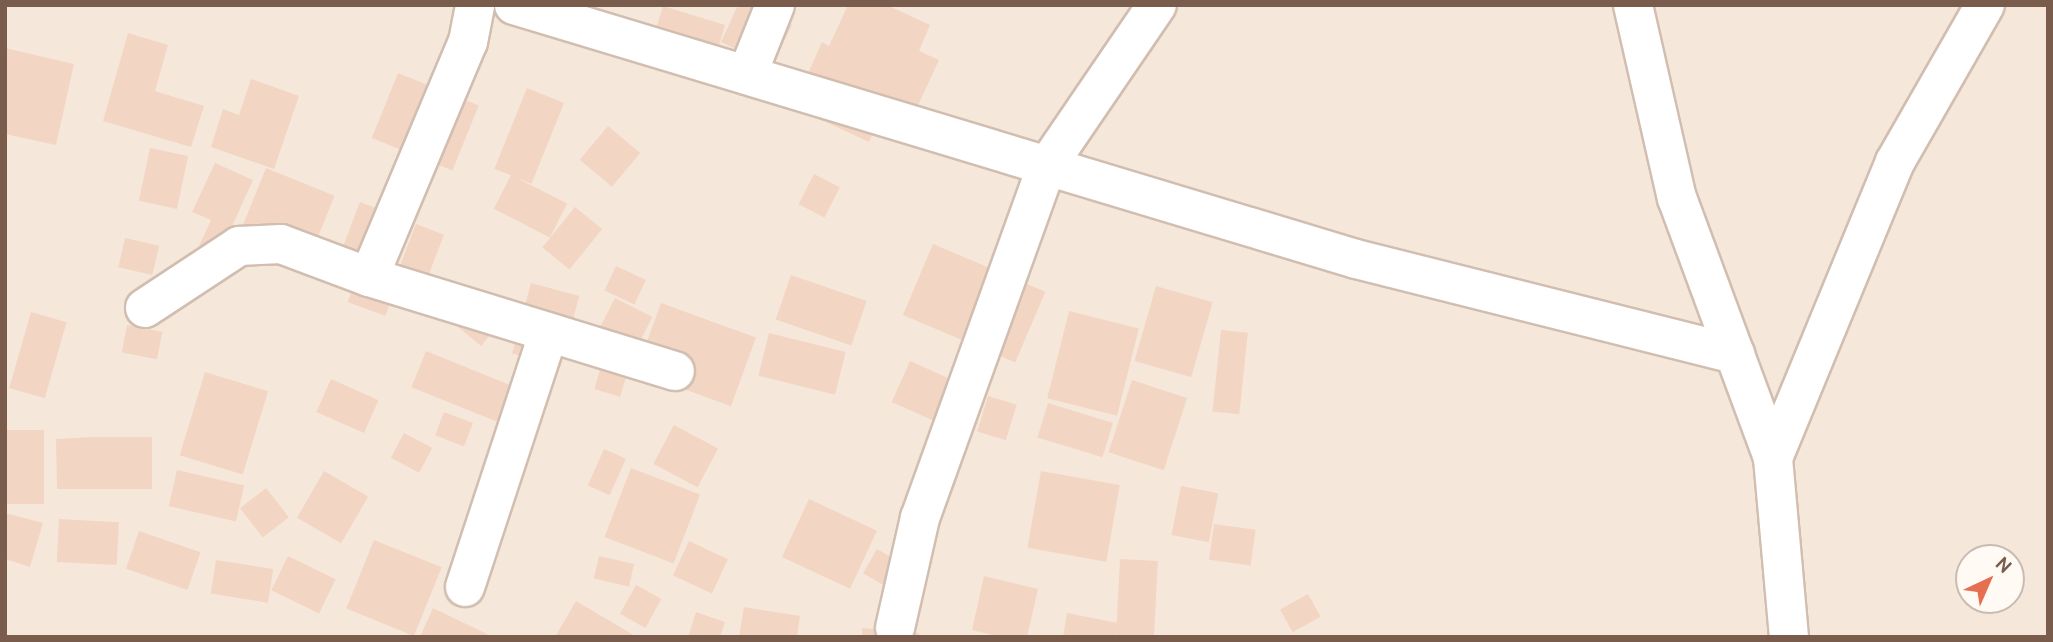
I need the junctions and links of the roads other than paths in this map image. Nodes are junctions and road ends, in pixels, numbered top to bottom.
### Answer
1 (475, 5) edge
2 (514, 5) edge
3 (775, 5) edge
4 (1157, 5) edge
5 (1633, 5) edge
6 (1985, 5) edge
7 (747, 75) junction
8 (1046, 166) junction
9 (369, 277) junction
10 (145, 308) dead end
11 (549, 332) junction
12 (1735, 354) junction
13 (675, 371) dead end
14 (1773, 458) junction
15 (465, 587) dead end
16 (895, 628) dead end
17 (1789, 637) edge

1 - 9 street
2 - 7 street
3 - 7 street
4 - 8 street
5 - 12 street
6 - 14 street
7 - 8 street
8 - 12 street
8 - 16 street
9 - 10 street
9 - 11 street
11 - 13 street
11 - 15 street
12 - 14 street
14 - 17 street

